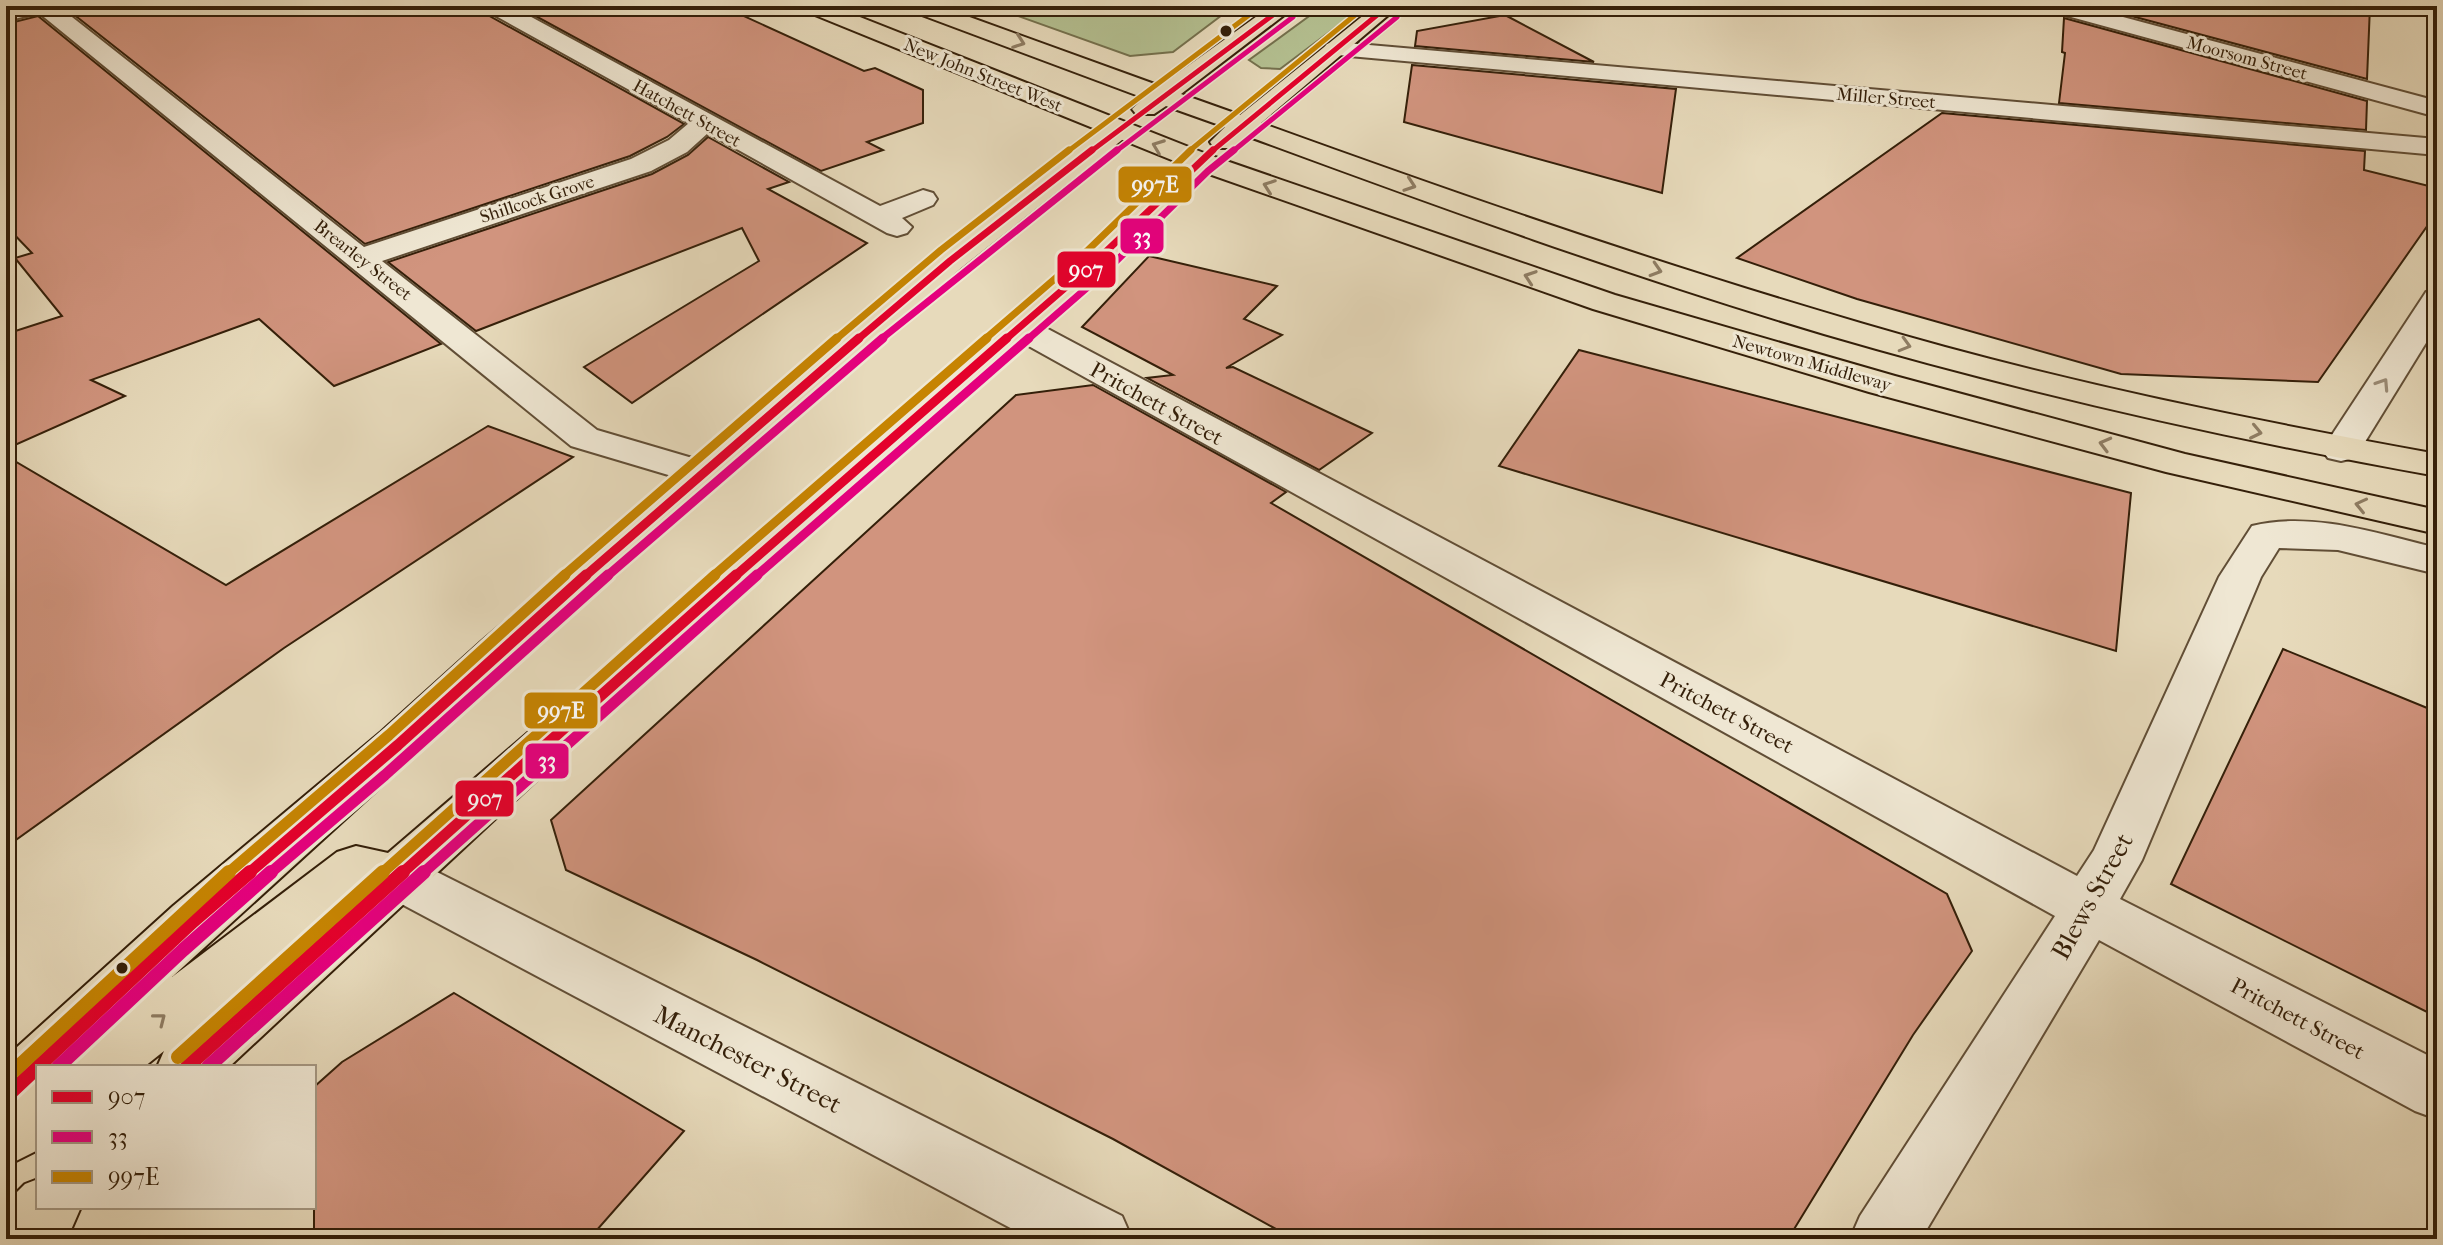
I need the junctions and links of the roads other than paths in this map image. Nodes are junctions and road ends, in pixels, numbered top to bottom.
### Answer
1 (495, 6) edge
2 (813, 6) edge
3 (919, 6) edge
4 (1285, 6) edge
5 (1388, 6) edge
6 (2057, 6) edge
7 (33, 7) edge
8 (6, 14) edge
9 (1335, 49) junction
10 (1162, 95) junction
11 (2437, 109) edge
12 (704, 123) junction
13 (1243, 127) junction
14 (1118, 130) junction
15 (2437, 147) edge
16 (1199, 161) junction
17 (923, 199) dead end
18 (360, 258) junction
19 (2432, 308) edge
20 (1019, 327) junction
21 (2341, 450) junction
22 (2437, 465) edge
23 (702, 473) junction
24 (2437, 496) edge
25 (2437, 522) edge
26 (2437, 561) edge
27 (398, 877) junction
28 (2086, 907) junction
29 (40, 1065) edge
30 (102, 1065) edge
31 (189, 1065) edge
32 (36, 1069) edge
33 (2437, 1091) edge
34 (6, 1097) edge
35 (36, 1114) edge
36 (6, 1136) edge
37 (46, 1209) edge
38 (16, 1239) edge
39 (1099, 1239) edge
40 (1883, 1239) edge

1 - 12 street, Hatchett Street
2 - 14 main road, New John Street West
3 -> 10 main road, New John Street West
4 - 10 main road
5 - 9 main road
6 - 11 street, Moorsom Street
7 - 8 street
7 - 18 street, Brearley Street
9 - 13 main road
9 - 15 street, Miller Street
10 - 13 main road, New John Street West
10 - 14 main road
12 - 17 street, Hatchett Street
12 - 18 street, Shillcock Grove
13 - 16 main road
13 -> 21 main road, Newtown Middleway
16 -> 14 main road, New John Street West
14 - 23 main road
16 - 20 main road
25 -> 16 main road, Newtown Middleway
18 - 23 street, Brearley Street
21 -> 19 street
20 - 27 main road
20 - 28 street, Pritchett Street
21 - 22 main road, Newtown Middleway
21 - 24 main road
23 - 29 main road
26 - 28 street, Blews Street
30 -> 27 main road
27 - 31 main road
27 - 39 street, Manchester Street
28 - 33 street, Pritchett Street
28 - 40 street, Blews Street
32 - 34 main road
35 - 36 main road
37 - 38 main road

